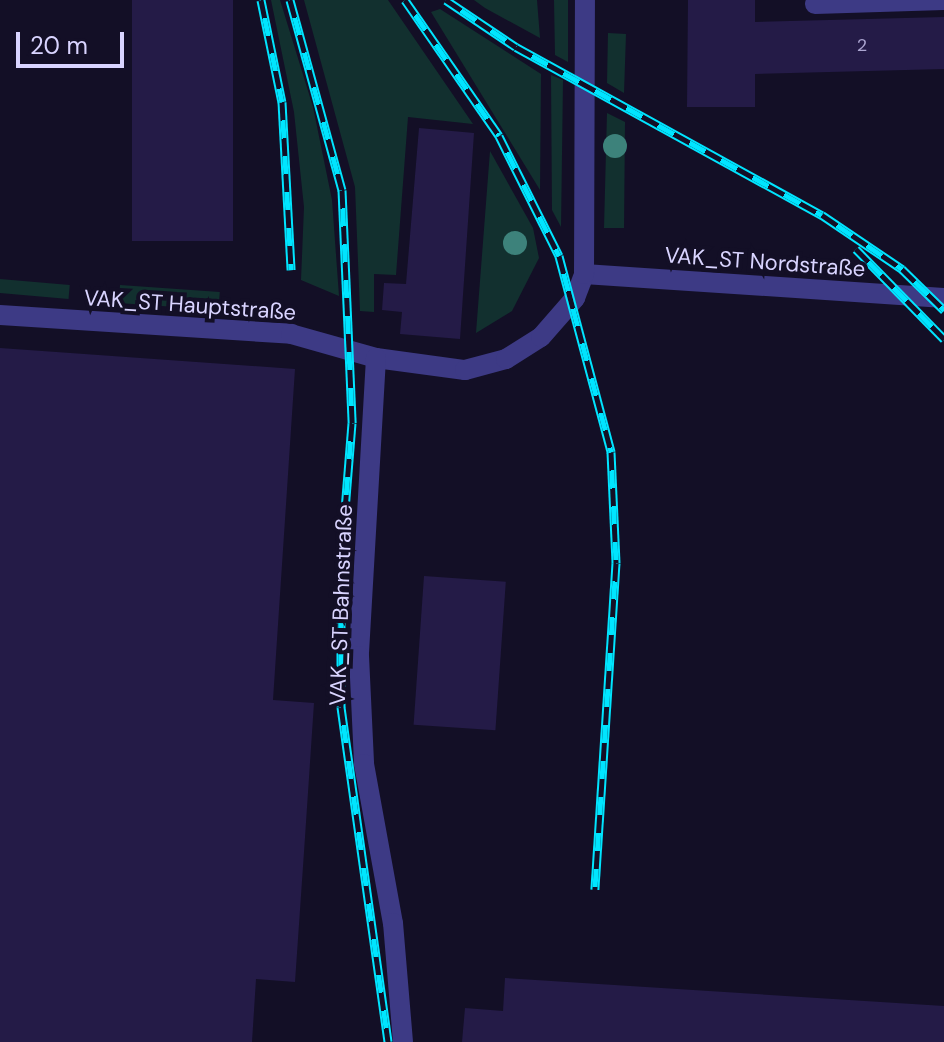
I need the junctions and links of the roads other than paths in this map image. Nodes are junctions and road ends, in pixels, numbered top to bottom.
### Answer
1 (585, 0) edge
2 (944, 0) edge
3 (815, 4) dead end
4 (584, 274) junction
5 (944, 298) edge
6 (0, 315) edge
7 (376, 358) junction
8 (403, 1042) edge

1 - 4 lane, VAK_ST Hauptstraße
2 - 3 lane
4 - 5 lane, VAK_ST Nordstraße
4 - 7 lane, VAK_ST Hauptstraße
6 - 7 lane, VAK_ST Hauptstraße
7 - 8 lane, VAK_ST Bahnstraße

